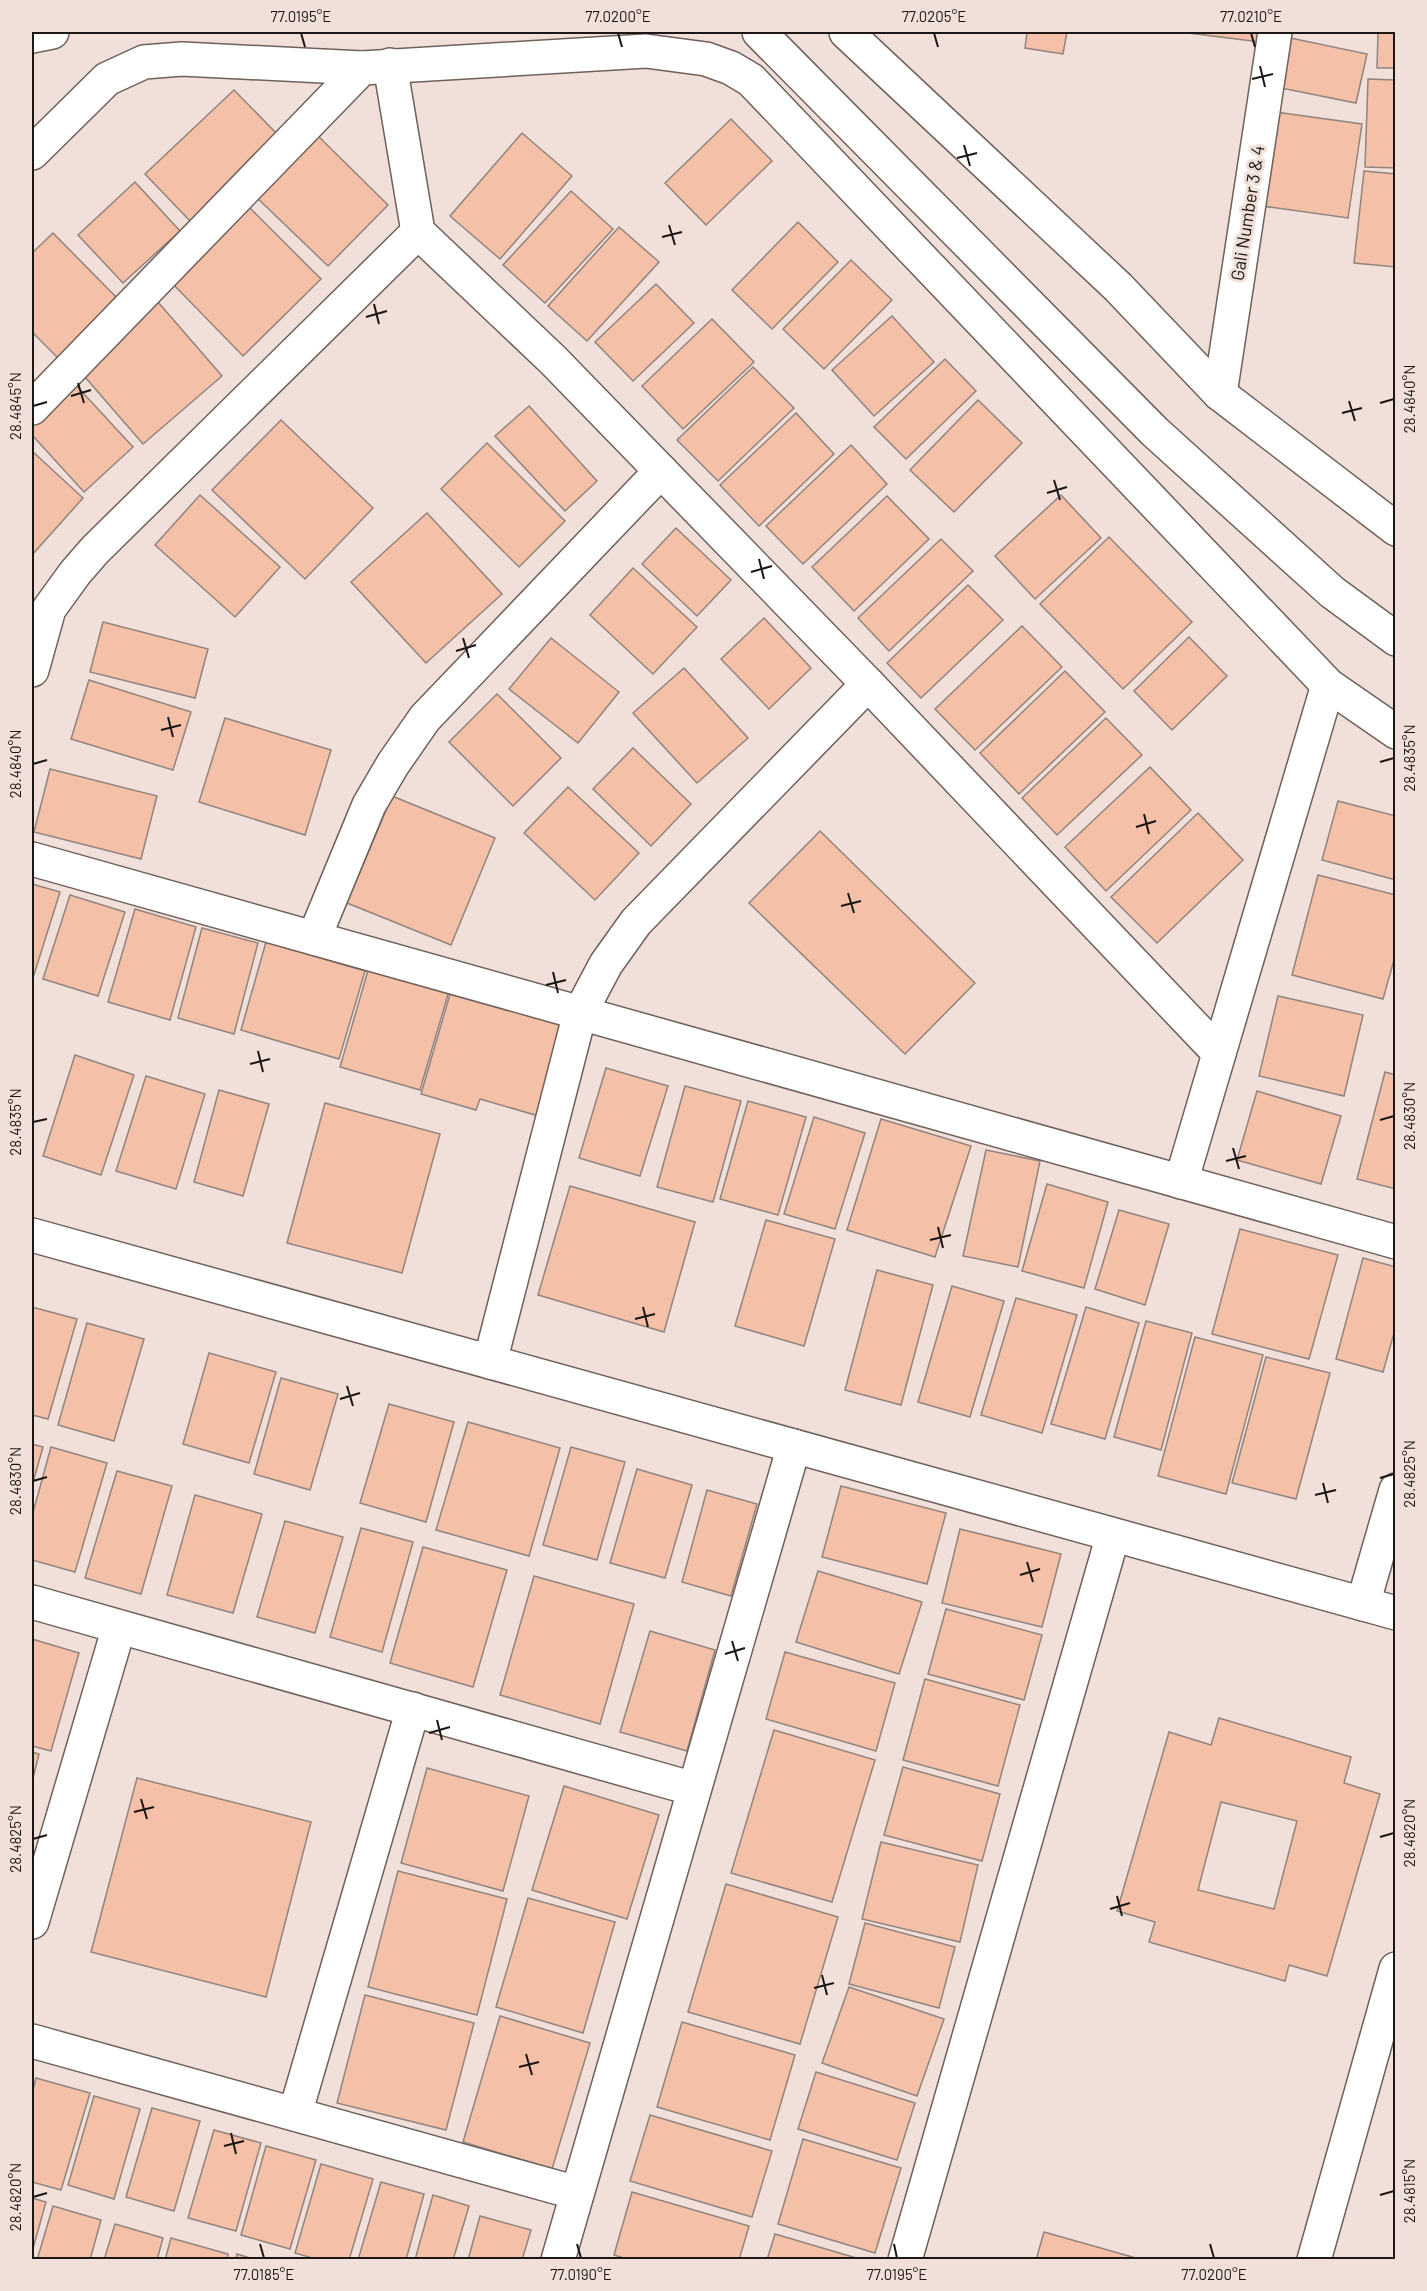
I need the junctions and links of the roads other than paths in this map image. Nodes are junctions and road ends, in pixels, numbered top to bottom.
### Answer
1 (52, 32) edge
2 (759, 32) edge
3 (846, 32) edge
4 (1275, 32) edge
5 (32, 34) edge
6 (376, 66) junction
7 (32, 153) edge
8 (418, 232) junction
9 (1220, 394) junction
10 (32, 408) edge
11 (661, 471) junction
12 (1395, 529) edge
13 (1395, 639) edge
14 (32, 670) edge
15 (868, 684) junction
16 (1328, 685) junction
17 (1395, 732) edge
18 (32, 859) edge
19 (314, 938) junction
20 (580, 1012) junction
21 (1219, 1053) junction
22 (1181, 1182) junction
23 (32, 1235) edge
24 (1395, 1242) edge
25 (490, 1362) junction
26 (794, 1446) junction
27 (1395, 1490) edge
28 (1113, 1534) junction
29 (32, 1602) edge
30 (1364, 1604) junction
31 (1395, 1613) edge
32 (119, 1627) junction
33 (413, 1709) junction
34 (694, 1789) junction
35 (32, 1922) edge
36 (1395, 1969) edge
37 (32, 2041) edge
38 (295, 2114) junction
39 (577, 2193) junction
40 (558, 2259) edge
41 (905, 2259) edge
42 (1314, 2259) edge

1 - 5 street
2 - 13 street
3 - 9 street
4 - 9 street, Gali Number 3 & 4
6 - 7 street
6 - 8 street
6 - 10 street
6 - 16 street
8 - 11 street
8 - 14 street
9 - 12 street
11 - 15 street
11 - 19 street
15 - 20 street
15 - 21 street
16 - 17 street
16 - 21 street
18 - 19 street
19 - 20 street
20 - 22 street
20 - 25 street
21 - 22 street
22 - 24 street
23 - 25 street
25 - 26 street
26 - 28 street
26 - 34 street
27 - 30 street
28 - 30 street
28 - 41 street
29 - 32 street
30 - 31 street
32 - 33 street
32 - 35 street
33 - 34 street
33 - 38 street
34 - 39 street
36 - 42 street
37 - 38 street
38 - 39 street
39 - 40 street

